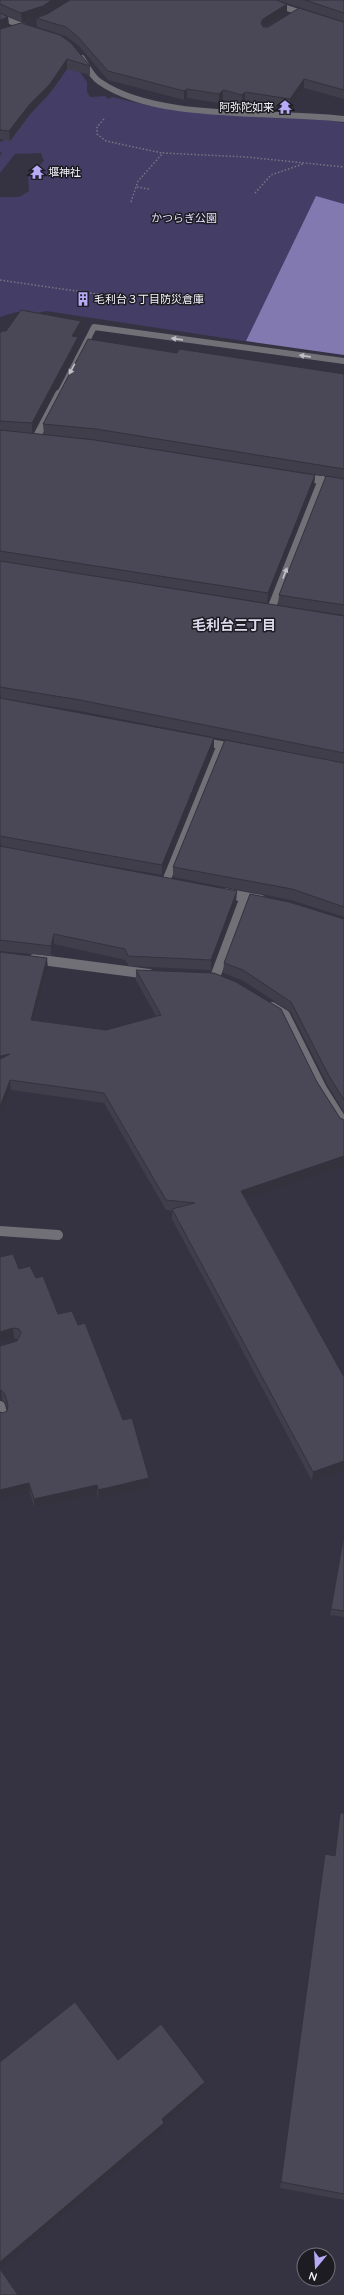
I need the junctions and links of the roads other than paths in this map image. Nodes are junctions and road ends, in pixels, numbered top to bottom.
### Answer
1 (262, 0) edge
2 (298, 12) junction
3 (292, 16) edge
4 (0, 17) edge
5 (318, 18) edge
6 (21, 27) junction
7 (34, 27) edge
8 (14, 29) edge
9 (78, 54) edge
10 (344, 119) edge
11 (344, 361) edge
12 (36, 438) edge
13 (293, 476) edge
14 (322, 480) junction
15 (344, 484) edge
16 (271, 609) edge
17 (191, 739) edge
18 (221, 745) junction
19 (244, 749) edge
20 (166, 881) edge
21 (216, 891) edge
22 (245, 897) junction
23 (267, 901) edge
24 (25, 958) edge
25 (163, 975) edge
26 (227, 982) edge
27 (265, 1002) edge
28 (344, 1124) edge
29 (0, 1231) edge
30 (58, 1235) dead end

1 - 2 street
2 - 3 street
2 - 5 street
4 - 6 street
6 - 7 street
6 - 8 street
9 - 10 street
11 -> 12 street
13 - 14 street
14 - 15 street
16 -> 14 street
17 - 18 street
18 - 19 street
18 - 20 street
21 - 22 street
22 - 23 street
22 - 26 street
24 - 25 street
27 - 28 street
29 - 30 street

